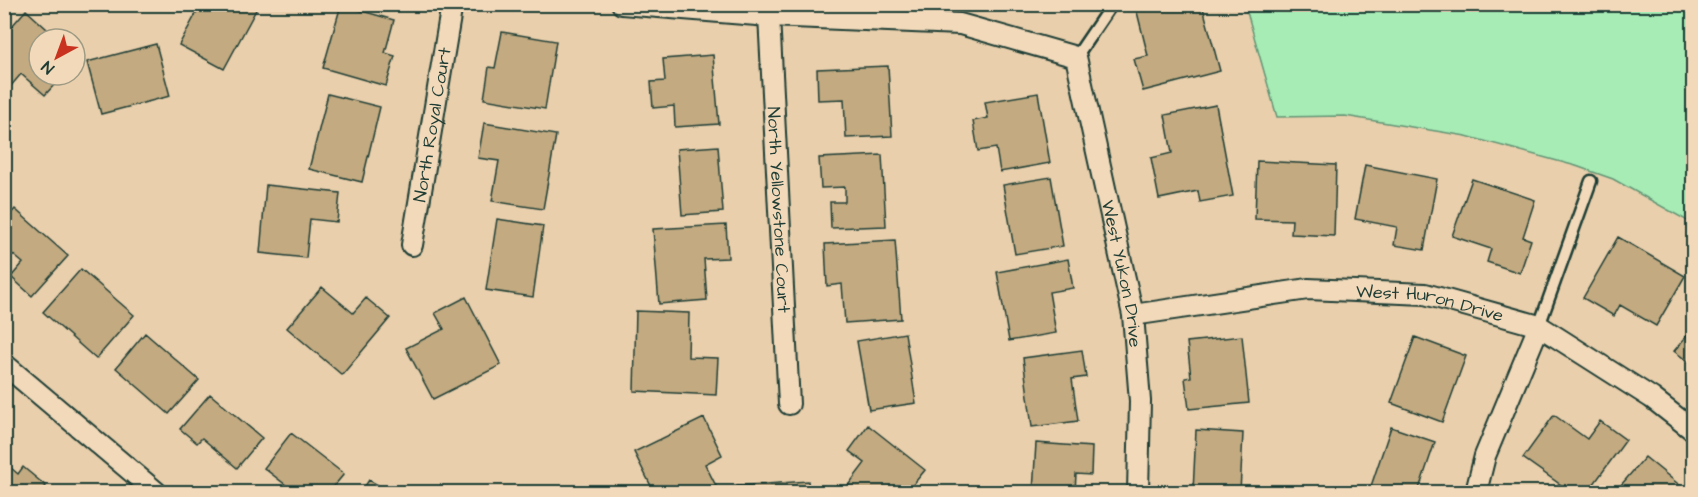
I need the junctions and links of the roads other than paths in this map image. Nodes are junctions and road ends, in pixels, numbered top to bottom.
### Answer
1 (452, 4) edge
2 (622, 4) edge
3 (1112, 4) edge
4 (769, 16) junction
5 (1076, 57) junction
6 (1591, 181) dead end
7 (412, 245) dead end
8 (1133, 315) junction
9 (1539, 326) junction
10 (4, 364) edge
11 (789, 404) dead end
12 (1694, 431) edge
13 (156, 492) edge
14 (1138, 492) edge
15 (1476, 492) edge

1 - 7 street, North Royal Court
2 - 4 street
3 - 5 lane
4 - 5 street
4 - 11 street, North Yellowstone Court
5 - 8 street, West Yukon Drive
6 - 9 lane
8 - 9 street, West Huron Drive
8 - 14 street, West Yukon Drive
9 - 12 street, West Huron Drive
9 - 15 street
10 - 13 street

